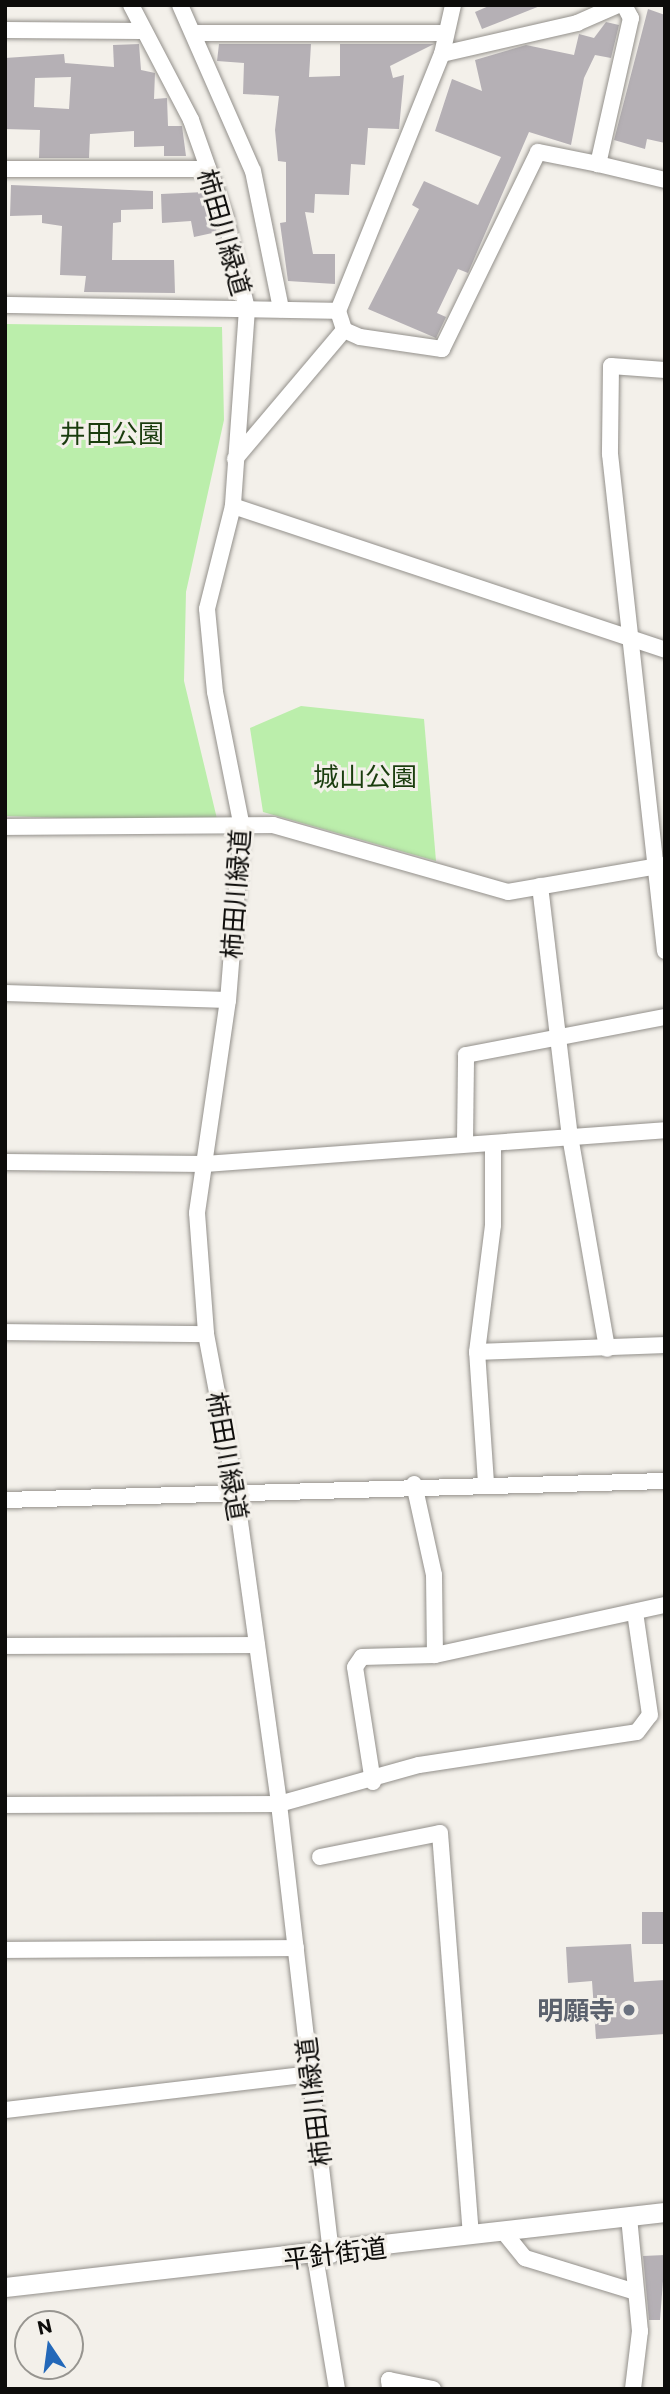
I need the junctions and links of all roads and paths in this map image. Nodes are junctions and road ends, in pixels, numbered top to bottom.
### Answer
1 (131, 5) edge
2 (180, 5) edge
3 (453, 5) edge
4 (618, 5) edge
5 (624, 5) edge
6 (5, 30) edge
7 (142, 31) junction
8 (194, 33) junction
9 (443, 33) junction
10 (442, 54) junction
11 (598, 164) junction
12 (5, 169) edge
13 (208, 169) junction
14 (665, 180) edge
15 (5, 305) edge
16 (247, 309) junction
17 (281, 309) junction
18 (338, 312) junction
19 (344, 330) junction
20 (665, 370) edge
21 (235, 459) junction
22 (233, 506) junction
23 (632, 640) junction
24 (665, 650) edge
25 (5, 827) edge
26 (242, 827) junction
27 (660, 866) edge
28 (540, 886) junction
29 (665, 951) edge
30 (5, 993) edge
31 (228, 1000) junction
32 (665, 1017) edge
33 (561, 1039) junction
34 (665, 1130) edge
35 (570, 1136) junction
36 (465, 1142) junction
37 (493, 1144) junction
38 (5, 1162) edge
39 (205, 1164) junction
40 (5, 1332) edge
41 (206, 1335) junction
42 (665, 1345) edge
43 (607, 1349) junction
44 (477, 1352) junction
45 (665, 1481) edge
46 (486, 1483) junction
47 (414, 1484) junction
48 (236, 1493) junction
49 (5, 1500) edge
50 (665, 1605) edge
51 (635, 1612) junction
52 (257, 1645) junction
53 (5, 1646) edge
54 (435, 1655) junction
55 (373, 1782) junction
56 (279, 1804) junction
57 (5, 1805) edge
58 (320, 1857) dead end
59 (296, 1948) junction
60 (5, 1950) edge
61 (310, 2074) junction
62 (5, 2110) edge
63 (665, 2213) edge
64 (629, 2217) junction
65 (503, 2231) junction
66 (471, 2234) junction
67 (323, 2256) junction
68 (5, 2287) edge
69 (632, 2291) junction
70 (337, 2389) edge
71 (390, 2389) edge
72 (433, 2389) edge
73 (633, 2389) edge

1 - 7 street, 柿田川緑道
2 - 8 street
3 - 9 street
4 - 10 street
5 - 11 street
6 - 7 street
7 - 13 street, 柿田川緑道
8 - 9 street
8 - 17 street
9 - 10 street
10 - 18 street
11 - 14 street
11 - 19 street
12 - 13 street
13 - 16 street, 柿田川緑道
15 - 16 street
16 - 17 street
16 - 21 street, 柿田川緑道
17 - 18 street
18 - 19 street
19 - 21 street
20 - 23 street
21 - 22 street, 柿田川緑道
22 - 23 street
22 - 26 street, 柿田川緑道
23 - 24 street
23 - 27 street
25 - 26 street
26 - 28 street
26 - 31 street, 柿田川緑道
27 - 28 street
27 - 29 street
28 - 33 street
30 - 31 street
31 - 39 street, 柿田川緑道
32 - 33 street
33 - 35 street
33 - 36 street
34 - 35 street
35 - 37 street
35 - 43 street
36 - 37 street
36 - 39 street
37 - 44 street
38 - 39 street
39 - 41 street, 柿田川緑道
40 - 41 street
41 - 48 street, 柿田川緑道
42 - 43 street
43 - 44 street
44 - 46 street
45 - 46 street
46 - 47 street
47 - 48 street
47 - 54 street
48 - 49 street
48 - 52 street, 柿田川緑道
50 - 51 street
51 - 54 street
51 - 55 street
52 - 53 street
52 - 56 street, 柿田川緑道
54 - 55 street
55 - 56 street
56 - 57 street
56 - 59 street, 柿田川緑道
58 - 66 street
59 - 60 street
59 - 61 street, 柿田川緑道
61 - 62 street
61 - 67 street, 柿田川緑道
63 - 64 street, 平針街道
64 - 65 street, 平針街道
64 - 69 street
65 - 66 street, 平針街道
65 - 69 street
66 - 67 street, 平針街道
67 - 68 street, 平針街道
67 - 70 street, 柿田川緑道
69 - 73 street
71 - 72 street

